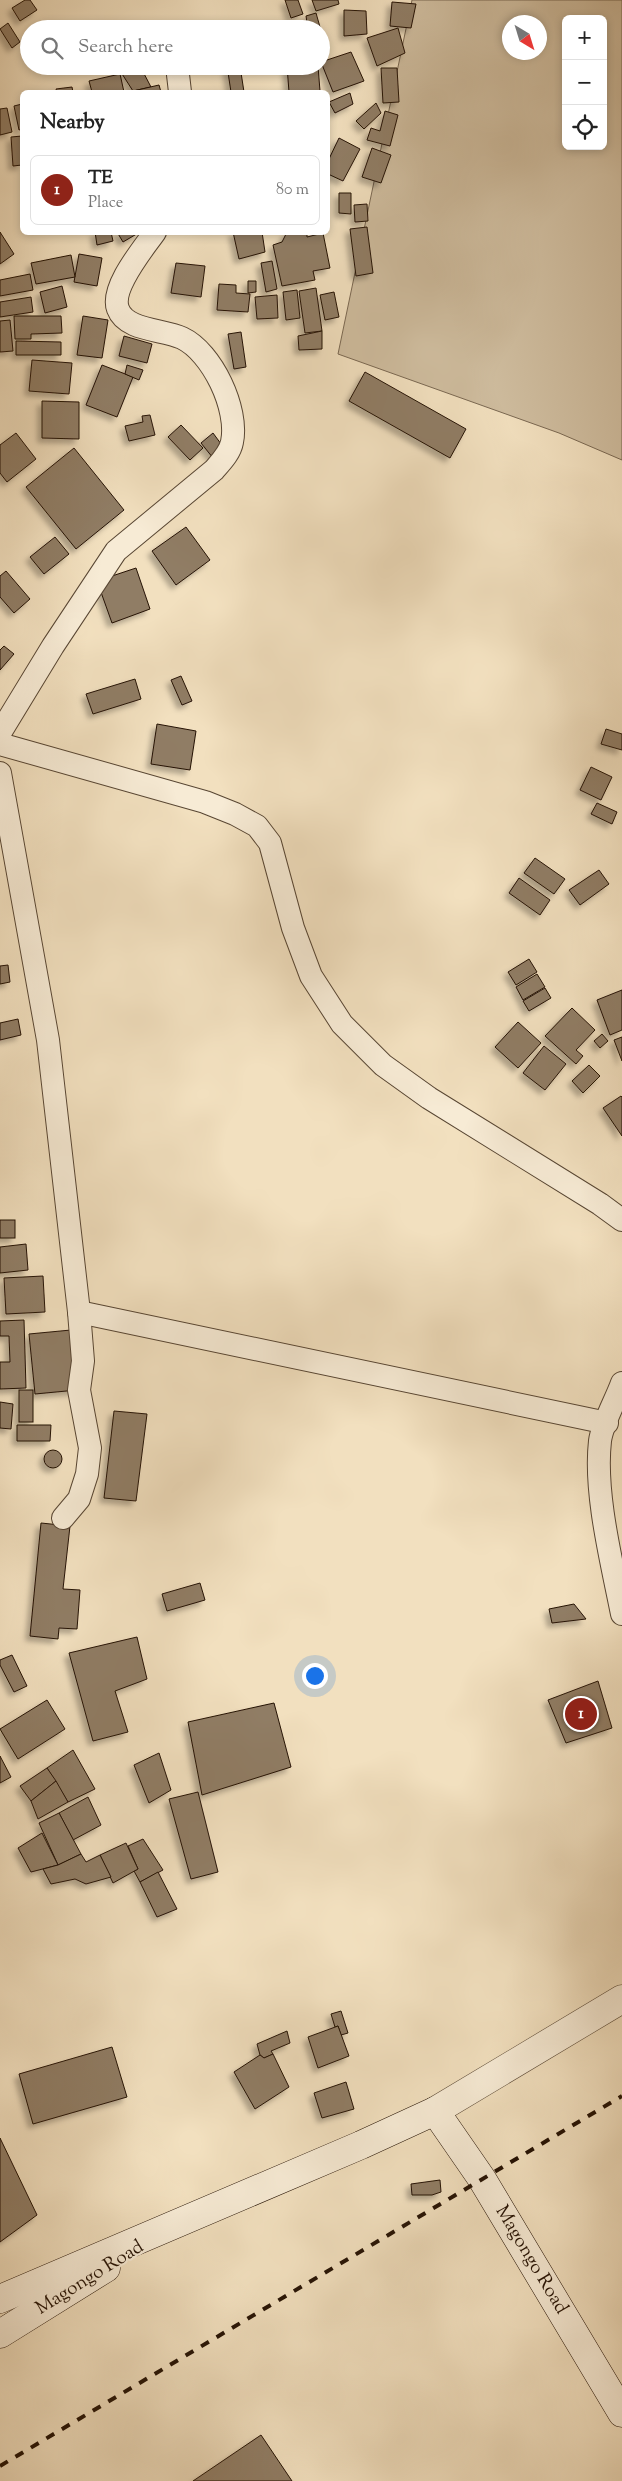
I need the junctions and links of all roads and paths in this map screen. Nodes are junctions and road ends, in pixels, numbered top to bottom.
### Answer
1 (178, 75) edge
2 (180, 90) edge
3 (153, 235) edge
4 (0, 733) edge
5 (0, 744) edge
6 (0, 773) edge
7 (622, 1220) edge
8 (79, 1312) junction
9 (622, 1384) edge
10 (610, 1433) edge
11 (62, 1518) dead end
12 (622, 1614) edge
13 (622, 1999) edge
14 (435, 2111) junction
15 (180, 2222) junction
16 (0, 2299) edge
17 (0, 2334) edge
18 (622, 2413) edge

1 - 2 street
3 - 4 street
5 - 7 street
6 - 8 street
8 - 10 street
8 - 11 street
9 - 10 street
10 - 12 street
13 - 14 main road, Magongo Road
14 - 15 main road, Magongo Road
14 - 18 main road, Magongo Road
15 - 16 main road, Magongo Road
15 - 17 main road, Magongo Road

